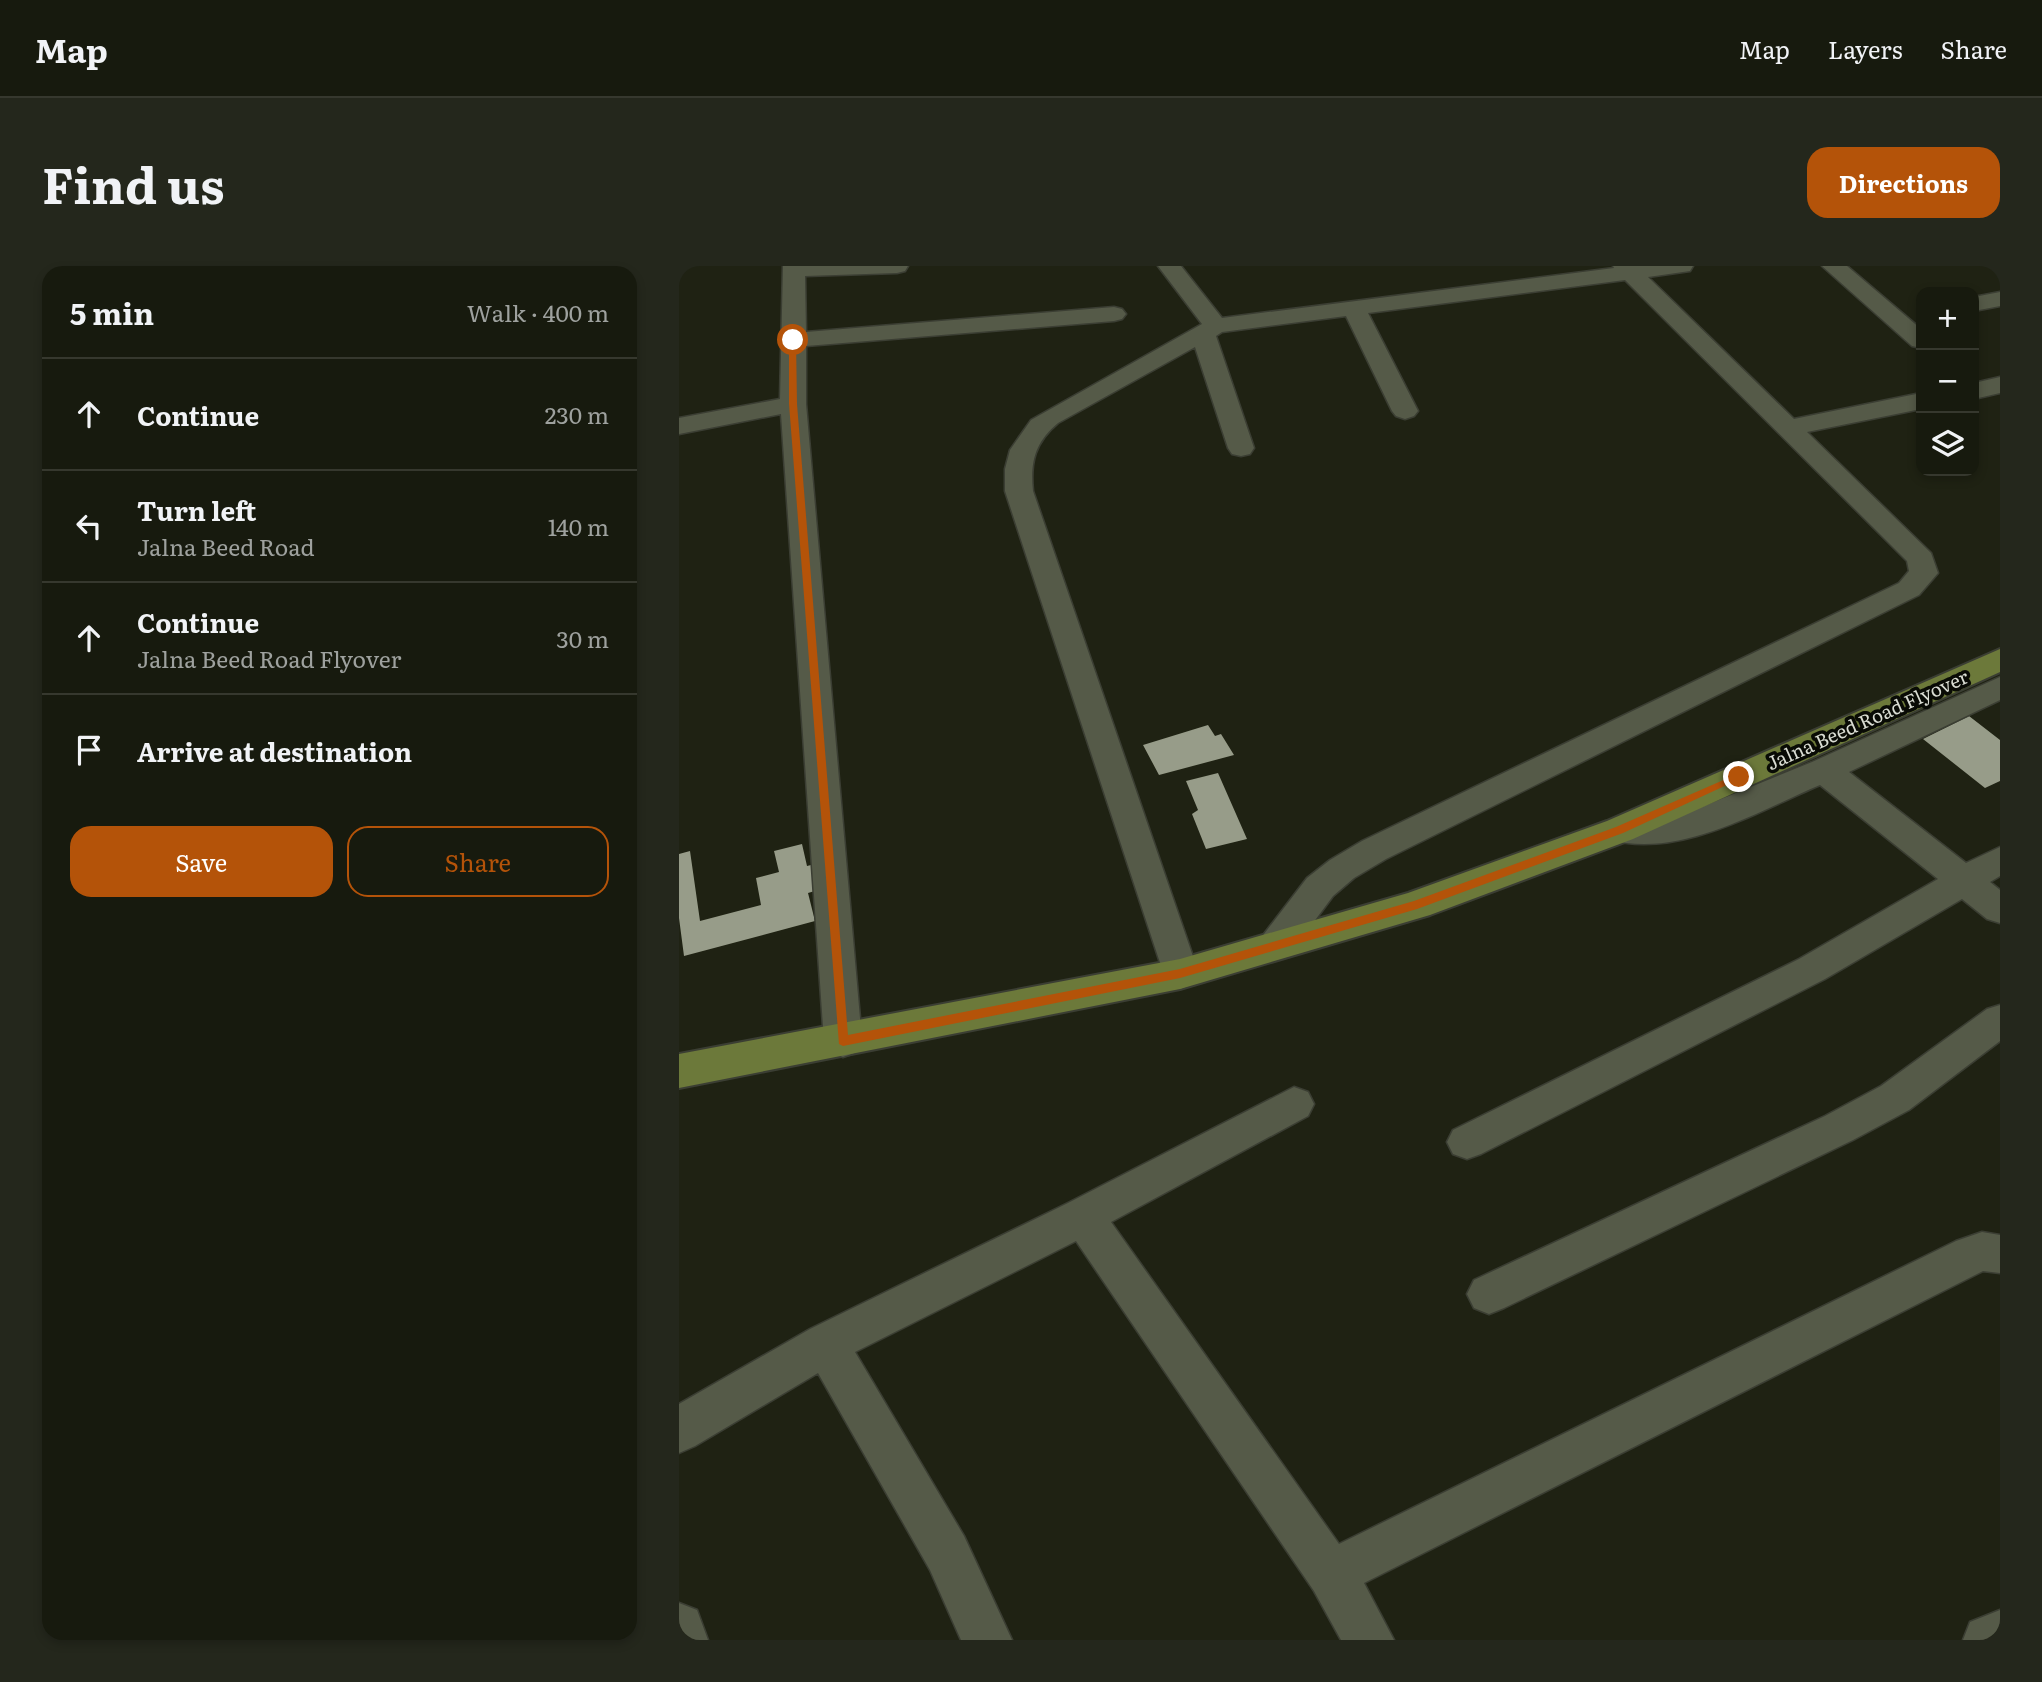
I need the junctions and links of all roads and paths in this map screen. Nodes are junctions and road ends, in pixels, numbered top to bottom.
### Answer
1 (897, 266) edge
2 (1169, 266) edge
3 (1682, 266) edge
4 (1833, 266) edge
5 (794, 268) edge
6 (1628, 270) edge
7 (2000, 299) edge
8 (1979, 303) edge
9 (1353, 307) junction
10 (1114, 314) dead end
11 (1916, 314) edge
12 (1894, 317) junction
13 (1209, 330) junction
14 (1916, 337) edge
15 (793, 340) junction
16 (1916, 402) edge
17 (793, 404) junction
18 (1405, 411) dead end
19 (679, 426) edge
20 (1787, 428) junction
21 (1241, 448) dead end
22 (2000, 659) edge
23 (2000, 687) edge
24 (1824, 770) junction
25 (1620, 830) junction
26 (2000, 860) edge
27 (1963, 880) junction
28 (2000, 909) edge
29 (1277, 944) junction
30 (1180, 974) junction
31 (2000, 1020) edge
32 (843, 1041) junction
33 (679, 1071) edge
34 (1294, 1104) dead end
35 (1467, 1142) dead end
36 (1083, 1216) junction
37 (2000, 1254) edge
38 (1489, 1294) dead end
39 (826, 1344) junction
40 (679, 1430) edge
41 (1331, 1574) junction
42 (679, 1628) edge
43 (2000, 1635) edge
44 (683, 1640) edge
45 (987, 1640) edge
46 (1369, 1640) edge
47 (1988, 1640) edge

1 - 5 street
2 - 13 street
3 - 6 street
4 - 12 street
5 - 15 street
6 - 9 street
6 - 20 street
7 - 8 street
9 - 13 street
9 - 18 street
10 - 15 street
11 - 12 street
12 - 14 street
13 - 21 street
13 - 30 street
15 - 17 street
16 - 20 street
17 - 19 street
17 - 32 street
20 - 29 street
22 - 25 main road, Jalna Beed Road Flyover
23 - 24 street
24 - 25 street
24 - 27 street
25 - 29 main road, Jalna Beed Road Flyover
26 - 27 street
27 - 28 street
27 - 35 street
29 - 30 main road, Jalna Beed Road Flyover
30 - 32 main road, Jalna Beed Road Flyover
31 - 38 street
32 - 33 main road, Jalna Beed Road Flyover
34 - 36 street
36 - 39 street
36 - 41 street
37 - 41 street
39 - 40 street
39 - 45 street
41 - 46 street
42 - 44 street
43 - 47 street

